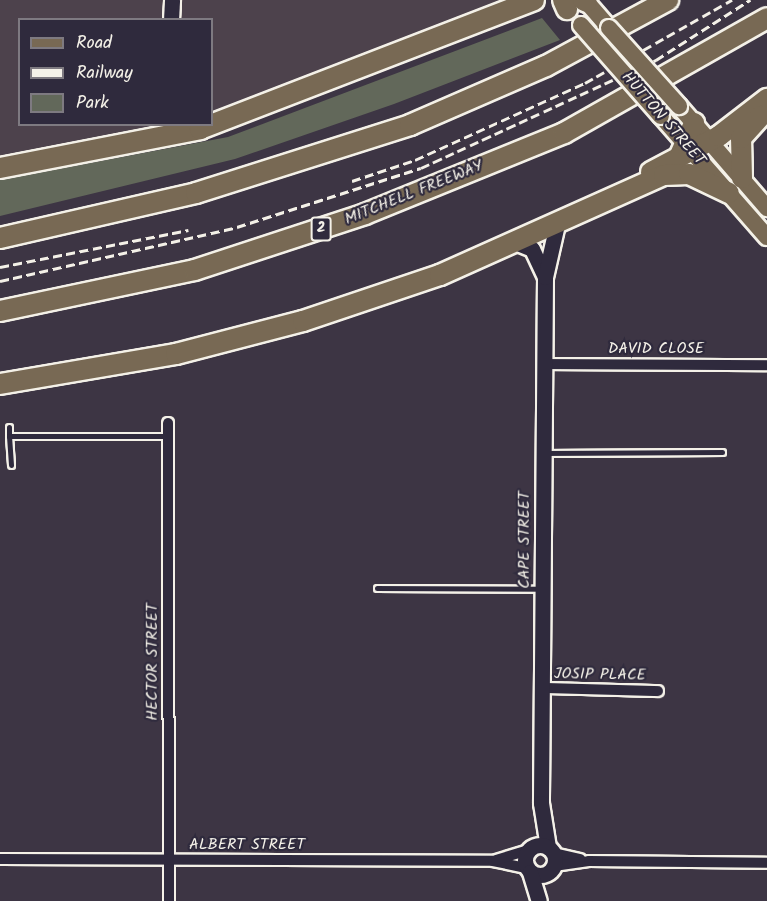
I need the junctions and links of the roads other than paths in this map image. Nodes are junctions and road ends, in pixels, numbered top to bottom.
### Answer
1 (172, 0) edge
2 (509, 0) edge
3 (534, 0) edge
4 (668, 0) edge
5 (578, 4) edge
6 (171, 18) edge
7 (767, 18) edge
8 (487, 20) junction
9 (767, 99) edge
10 (767, 110) edge
11 (213, 120) edge
12 (195, 127) edge
13 (164, 132) edge
14 (708, 140) junction
15 (686, 141) junction
16 (0, 168) edge
17 (637, 184) junction
18 (736, 186) junction
19 (767, 208) edge
20 (557, 224) junction
21 (767, 237) edge
22 (0, 238) edge
23 (515, 242) junction
24 (545, 277) junction
25 (0, 311) edge
26 (544, 364) junction
27 (767, 365) edge
28 (0, 384) edge
29 (168, 423) dead end
30 (9, 428) dead end
31 (9, 436) junction
32 (168, 436) junction
33 (722, 452) dead end
34 (544, 453) junction
35 (11, 465) dead end
36 (376, 588) dead end
37 (543, 589) junction
38 (542, 688) junction
39 (658, 691) dead end
40 (541, 803) junction
41 (530, 848) junction
42 (0, 860) edge
43 (169, 860) junction
44 (551, 860) junction
45 (493, 861) junction
46 (767, 863) edge
47 (528, 870) junction
48 (169, 901) edge
49 (540, 901) edge

1 - 6 street
2 - 8 highway
3 - 8 highway
4 - 22 highway
5 - 15 main road, HUTTON STREET, bridge
5 - 15 main road, HUTTON STREET, bridge
7 - 25 highway, MITCHELL FREEWAY / 2
8 - 11 highway
9 - 14 highway
10 - 18 highway
12 - 13 highway
13 - 16 highway
14 - 15 highway
14 - 18 main road, HUTTON STREET
15 - 17 highway
15 - 18 main road, HUTTON STREET
17 - 18 highway
17 - 20 highway
18 - 19 main road, HUTTON STREET
18 - 21 main road, HUTTON STREET
20 - 23 highway
20 - 24 street, CAPE STREET
23 - 24 street, CAPE STREET
23 - 28 highway
24 - 26 street, CAPE STREET
26 - 27 street, DAVID CLOSE
26 - 34 street, CAPE STREET
29 - 32 street, HECTOR STREET
30 - 31 lane
31 - 32 lane
31 - 35 lane
32 - 43 street, HECTOR STREET
33 - 34 lane
34 - 37 street, CAPE STREET
36 - 37 lane
37 - 38 street, CAPE STREET
38 - 39 street, JOSIP PLACE
38 - 40 street, CAPE STREET
40 - 41 street, CAPE STREET
40 - 44 street, CAPE STREET
41 - 44 street
41 - 45 street, ALBERT STREET
41 - 47 street, CAPE STREET
42 - 43 street, ALBERT STREET
43 - 45 street, ALBERT STREET
43 - 48 street, HECTOR STREET
44 - 46 street
44 - 47 street
44 - 49 street, CAPE STREET
45 - 47 street, ALBERT STREET
47 - 49 street, CAPE STREET

